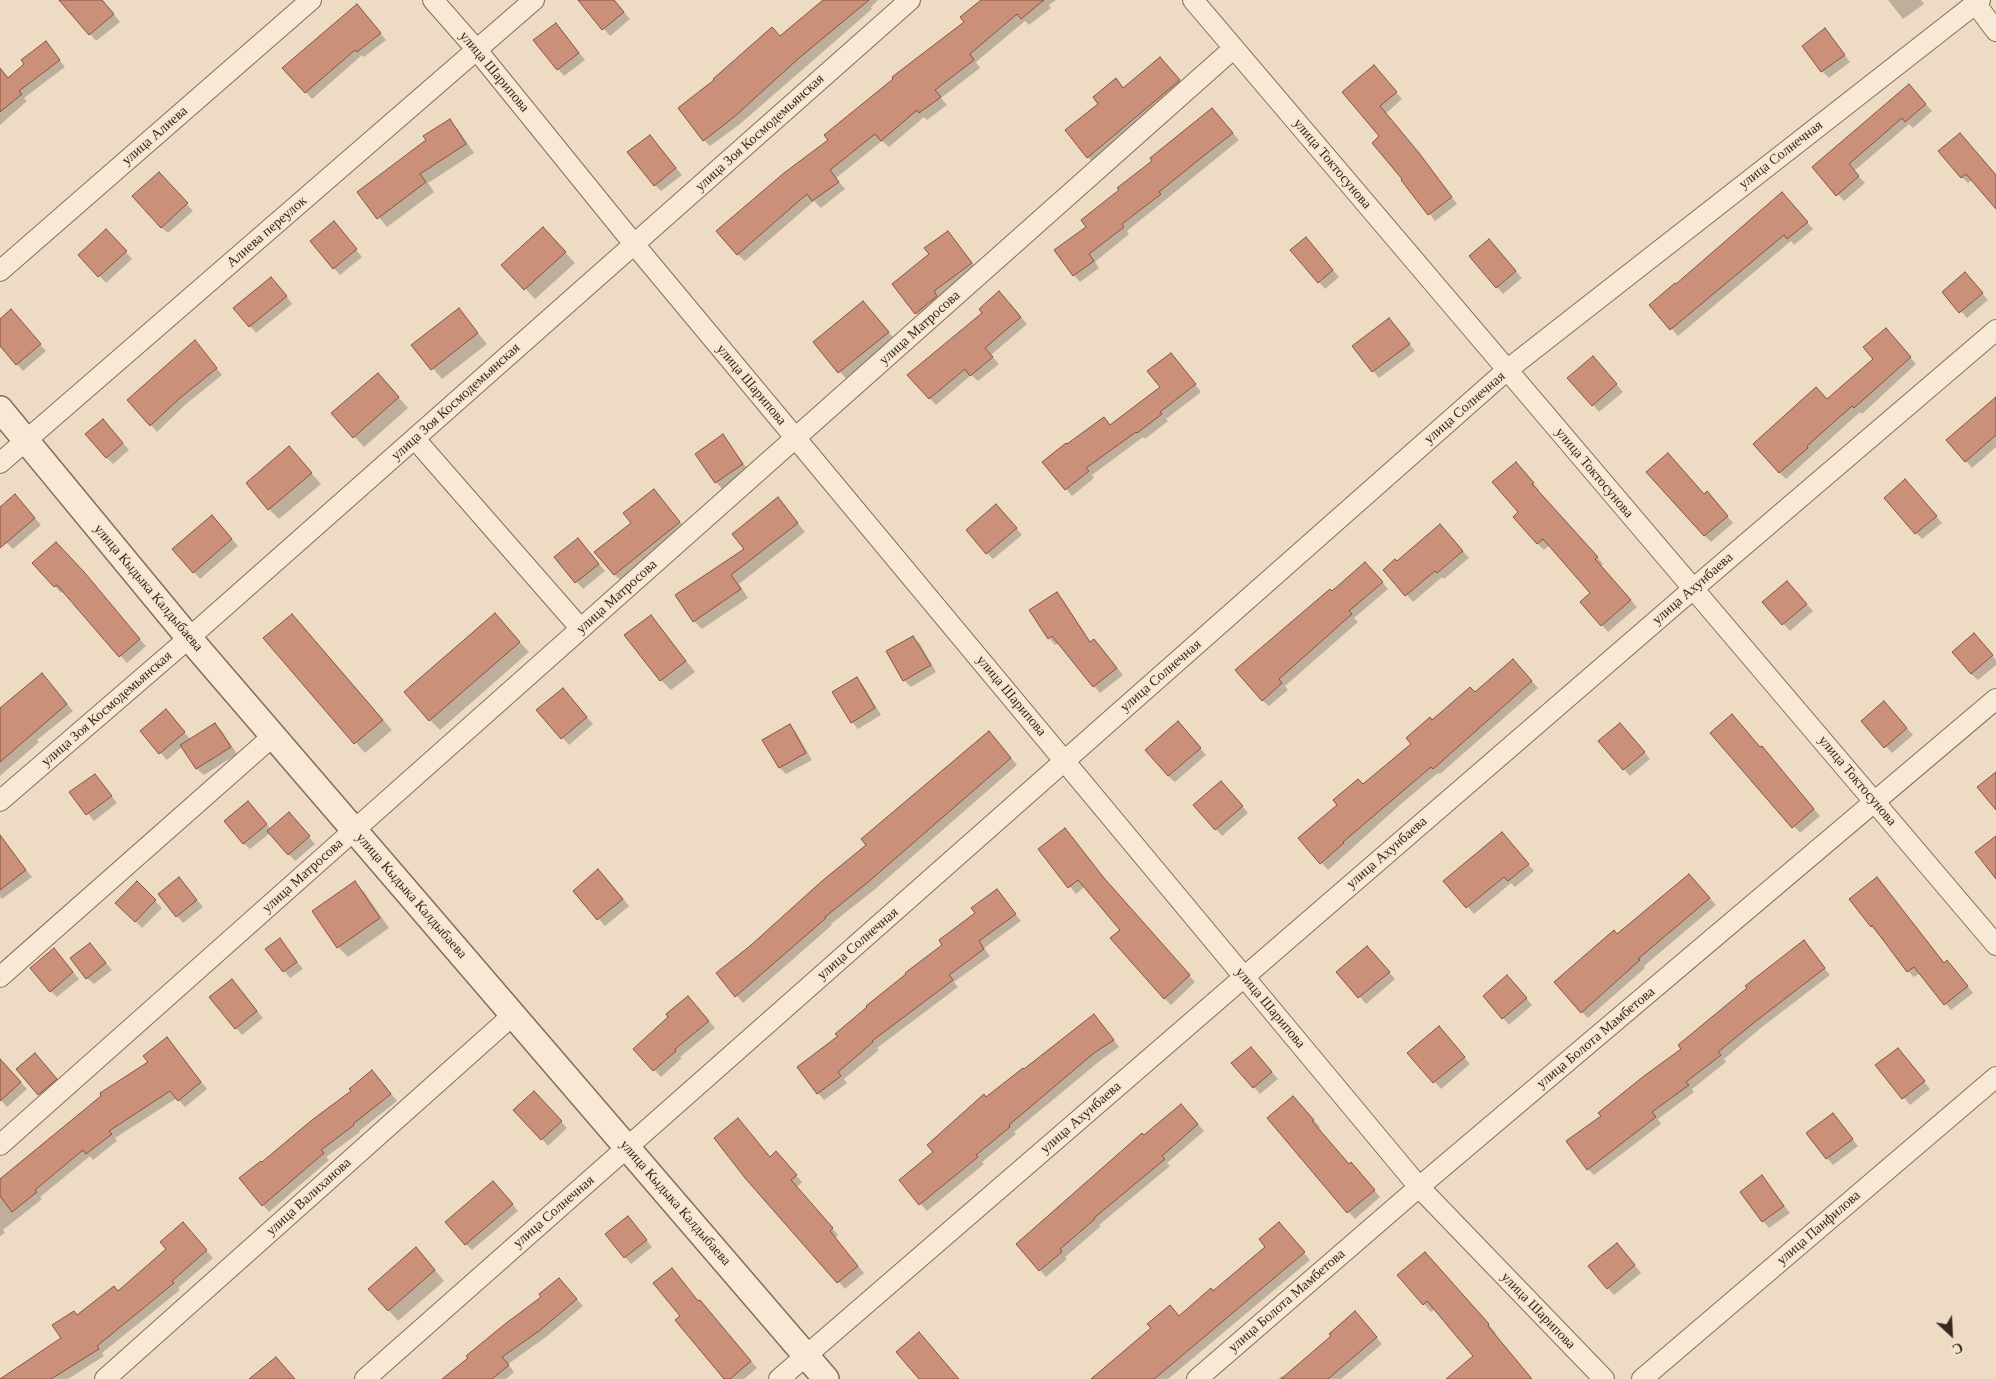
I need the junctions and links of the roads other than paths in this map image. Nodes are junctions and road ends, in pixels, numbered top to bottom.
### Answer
1 (311, 0) edge
2 (433, 0) edge
3 (534, 0) edge
4 (910, 0) edge
5 (1193, 0) edge
6 (1978, 2) edge
7 (1996, 31) edge
8 (1234, 48) junction
9 (476, 49) junction
10 (634, 244) junction
11 (0, 271) edge
12 (1996, 330) edge
13 (1507, 370) junction
14 (0, 409) edge
15 (796, 438) junction
16 (415, 439) junction
17 (27, 440) junction
18 (0, 463) edge
19 (1693, 589) junction
20 (581, 629) junction
21 (189, 638) junction
22 (1996, 699) edge
23 (273, 736) junction
24 (1065, 761) junction
25 (0, 801) edge
26 (1875, 803) junction
27 (354, 830) junction
28 (1996, 945) edge
29 (0, 977) edge
30 (1244, 977) junction
31 (513, 1015) junction
32 (1996, 1077) edge
33 (0, 1145) edge
34 (627, 1148) junction
35 (1419, 1187) junction
36 (806, 1356) junction
37 (105, 1379) edge
38 (365, 1379) edge
39 (779, 1379) edge
40 (826, 1379) edge
41 (1197, 1379) edge
42 (1604, 1379) edge
43 (1642, 1379) edge

1 - 11 street, улица Алиева
2 - 9 street, улица Шарипова
3 - 9 street, Алиева переулок
4 - 10 street, улица Зоя Космодемьянская
5 - 8 street, улица Токтосунова
6 - 7 street
6 - 13 street, улица Солнечная
8 - 13 street, улица Токтосунова
8 - 15 street, улица Матросова
9 - 10 street, улица Шарипова
9 - 17 street, Алиева переулок
10 - 15 street, улица Шарипова
10 - 16 street, улица Зоя Космодемьянская
12 - 19 street, улица Ахунбаева
13 - 19 street, улица Токтосунова
13 - 24 street, улица Солнечная
14 - 17 street, улица Кыдыка Калдыбаева
15 - 20 street, улица Матросова
15 - 24 street, улица Шарипова
16 - 20 street
16 - 21 street, улица Зоя Космодемьянская
17 - 18 street, Алиева переулок
17 - 21 street, улица Кыдыка Калдыбаева
19 - 26 street, улица Токтосунова
19 - 30 street, улица Ахунбаева
20 - 27 street, улица Матросова
21 - 23 street, улица Кыдыка Калдыбаева
21 - 25 street, улица Зоя Космодемьянская
22 - 26 street, улица Болота Мамбетова
23 - 27 street, улица Кыдыка Калдыбаева
23 - 29 street
24 - 30 street, улица Шарипова
24 - 34 street, улица Солнечная
26 - 28 street, улица Токтосунова
26 - 35 street, улица Болота Мамбетова
27 - 31 street, улица Кыдыка Калдыбаева
27 - 33 street, улица Матросова
30 - 35 street, улица Шарипова
30 - 36 street, улица Ахунбаева
31 - 34 street, улица Кыдыка Калдыбаева
31 - 37 street, улица Валиханова
32 - 43 street, улица Панфилова
34 - 36 street, улица Кыдыка Калдыбаева
34 - 38 street, улица Солнечная
35 - 41 street, улица Болота Мамбетова
35 - 42 street, улица Шарипова
36 - 39 street, улица Ахунбаева
36 - 40 street, улица Кыдыка Калдыбаева

